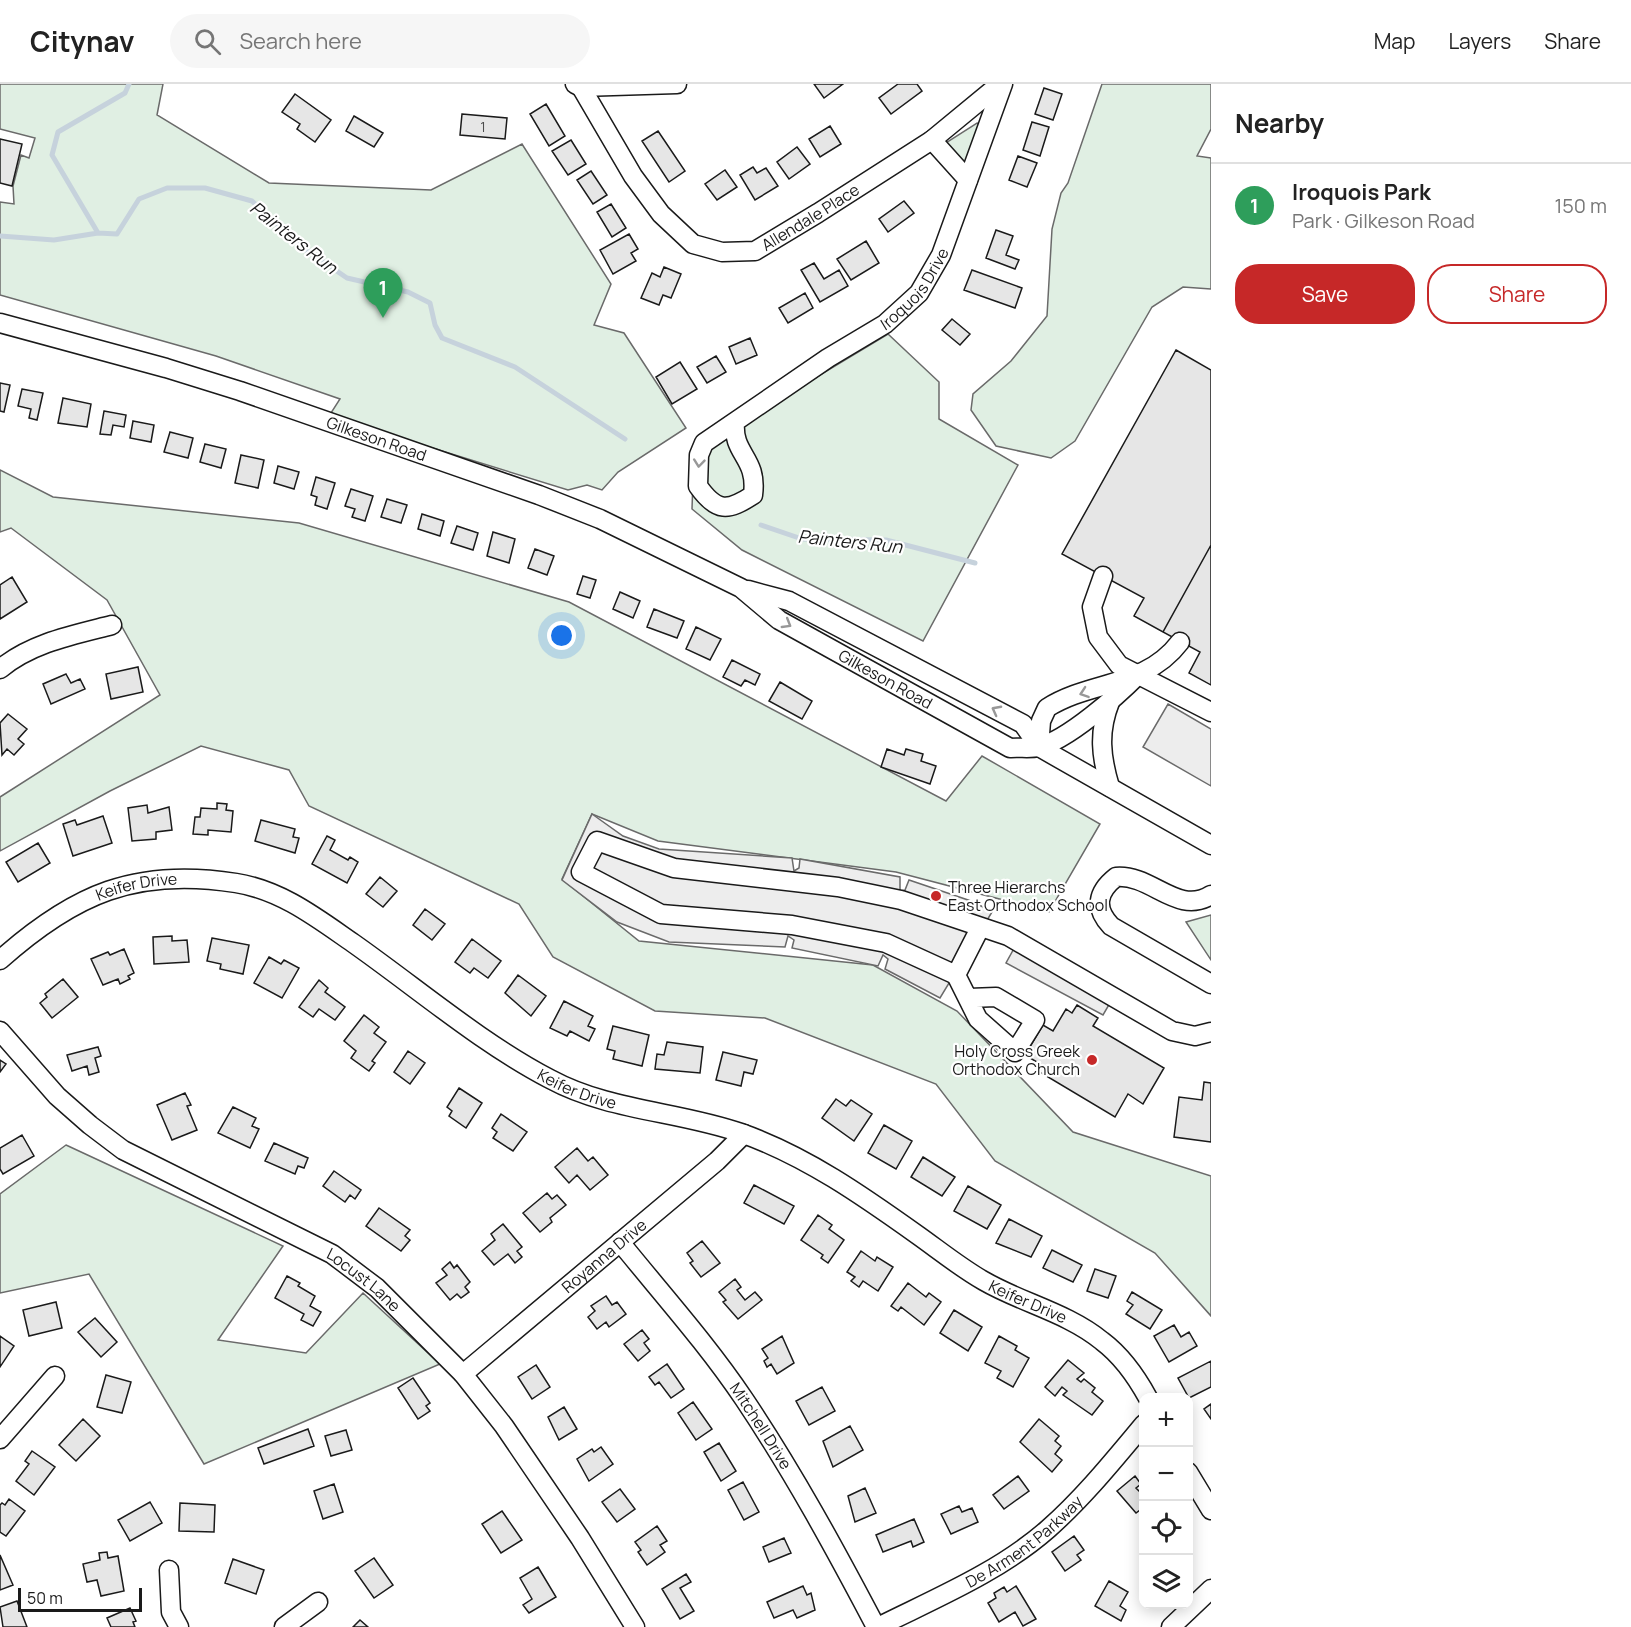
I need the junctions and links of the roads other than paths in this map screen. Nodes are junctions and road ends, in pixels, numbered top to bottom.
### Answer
1 (677, 84) edge
2 (1002, 84) edge
3 (578, 85) edge
4 (932, 140) junction
5 (968, 180) junction
6 (0, 323) edge
7 (735, 422) junction
8 (1103, 576) dead end
9 (741, 588) junction
10 (112, 626) dead end
11 (1180, 642) dead end
12 (0, 669) edge
13 (1139, 674) junction
14 (1110, 702) junction
15 (1211, 712) edge
16 (1039, 747) junction
17 (1110, 788) junction
18 (1211, 845) edge
19 (1211, 895) edge
20 (980, 928) junction
21 (0, 960) edge
22 (956, 975) junction
23 (1211, 984) edge
24 (969, 998) dead end
25 (0, 1031) edge
26 (1211, 1032) edge
27 (744, 1134) junction
28 (620, 1242) junction
29 (463, 1374) junction
30 (55, 1376) dead end
31 (1145, 1393) edge
32 (1139, 1429) edge
33 (0, 1439) edge
34 (1193, 1480) edge
35 (1211, 1510) edge
36 (169, 1570) dead end
37 (1211, 1589) edge
38 (318, 1602) dead end
39 (179, 1627) edge
40 (284, 1627) edge
41 (635, 1627) edge
42 (877, 1627) edge
43 (1171, 1627) edge

1 - 3 street
2 - 4 street, Allendale Place
2 - 5 street, Iroquois Drive
3 - 4 street, Allendale Place
4 - 5 street
5 - 7 street, Iroquois Drive
6 - 9 street, Gilkeson Road
7 -> 7 street, Iroquois Drive
8 - 13 street
16 -> 9 street, Gilkeson Road
9 -> 16 street, Gilkeson Road
10 - 12 street
11 - 13 street
13 - 14 street
13 - 15 street
13 -> 16 street
14 - 16 street
14 - 17 street
16 - 17 street, Gilkeson Road
17 - 18 street, Gilkeson Road
19 - 23 street
20 - 22 street
20 - 22 street
20 - 26 street
21 - 27 street, Keifer Drive
22 - 24 street
25 - 29 street, Locust Lane
27 - 28 street, Royanna Drive
27 - 31 street, Keifer Drive
28 - 29 street, Royanna Drive
28 - 42 street, Mitchell Drive
29 - 41 street, Locust Lane
30 - 33 street
32 - 42 street, De Arment Parkway
34 - 35 street
36 - 39 street
37 - 43 street
38 - 40 street

